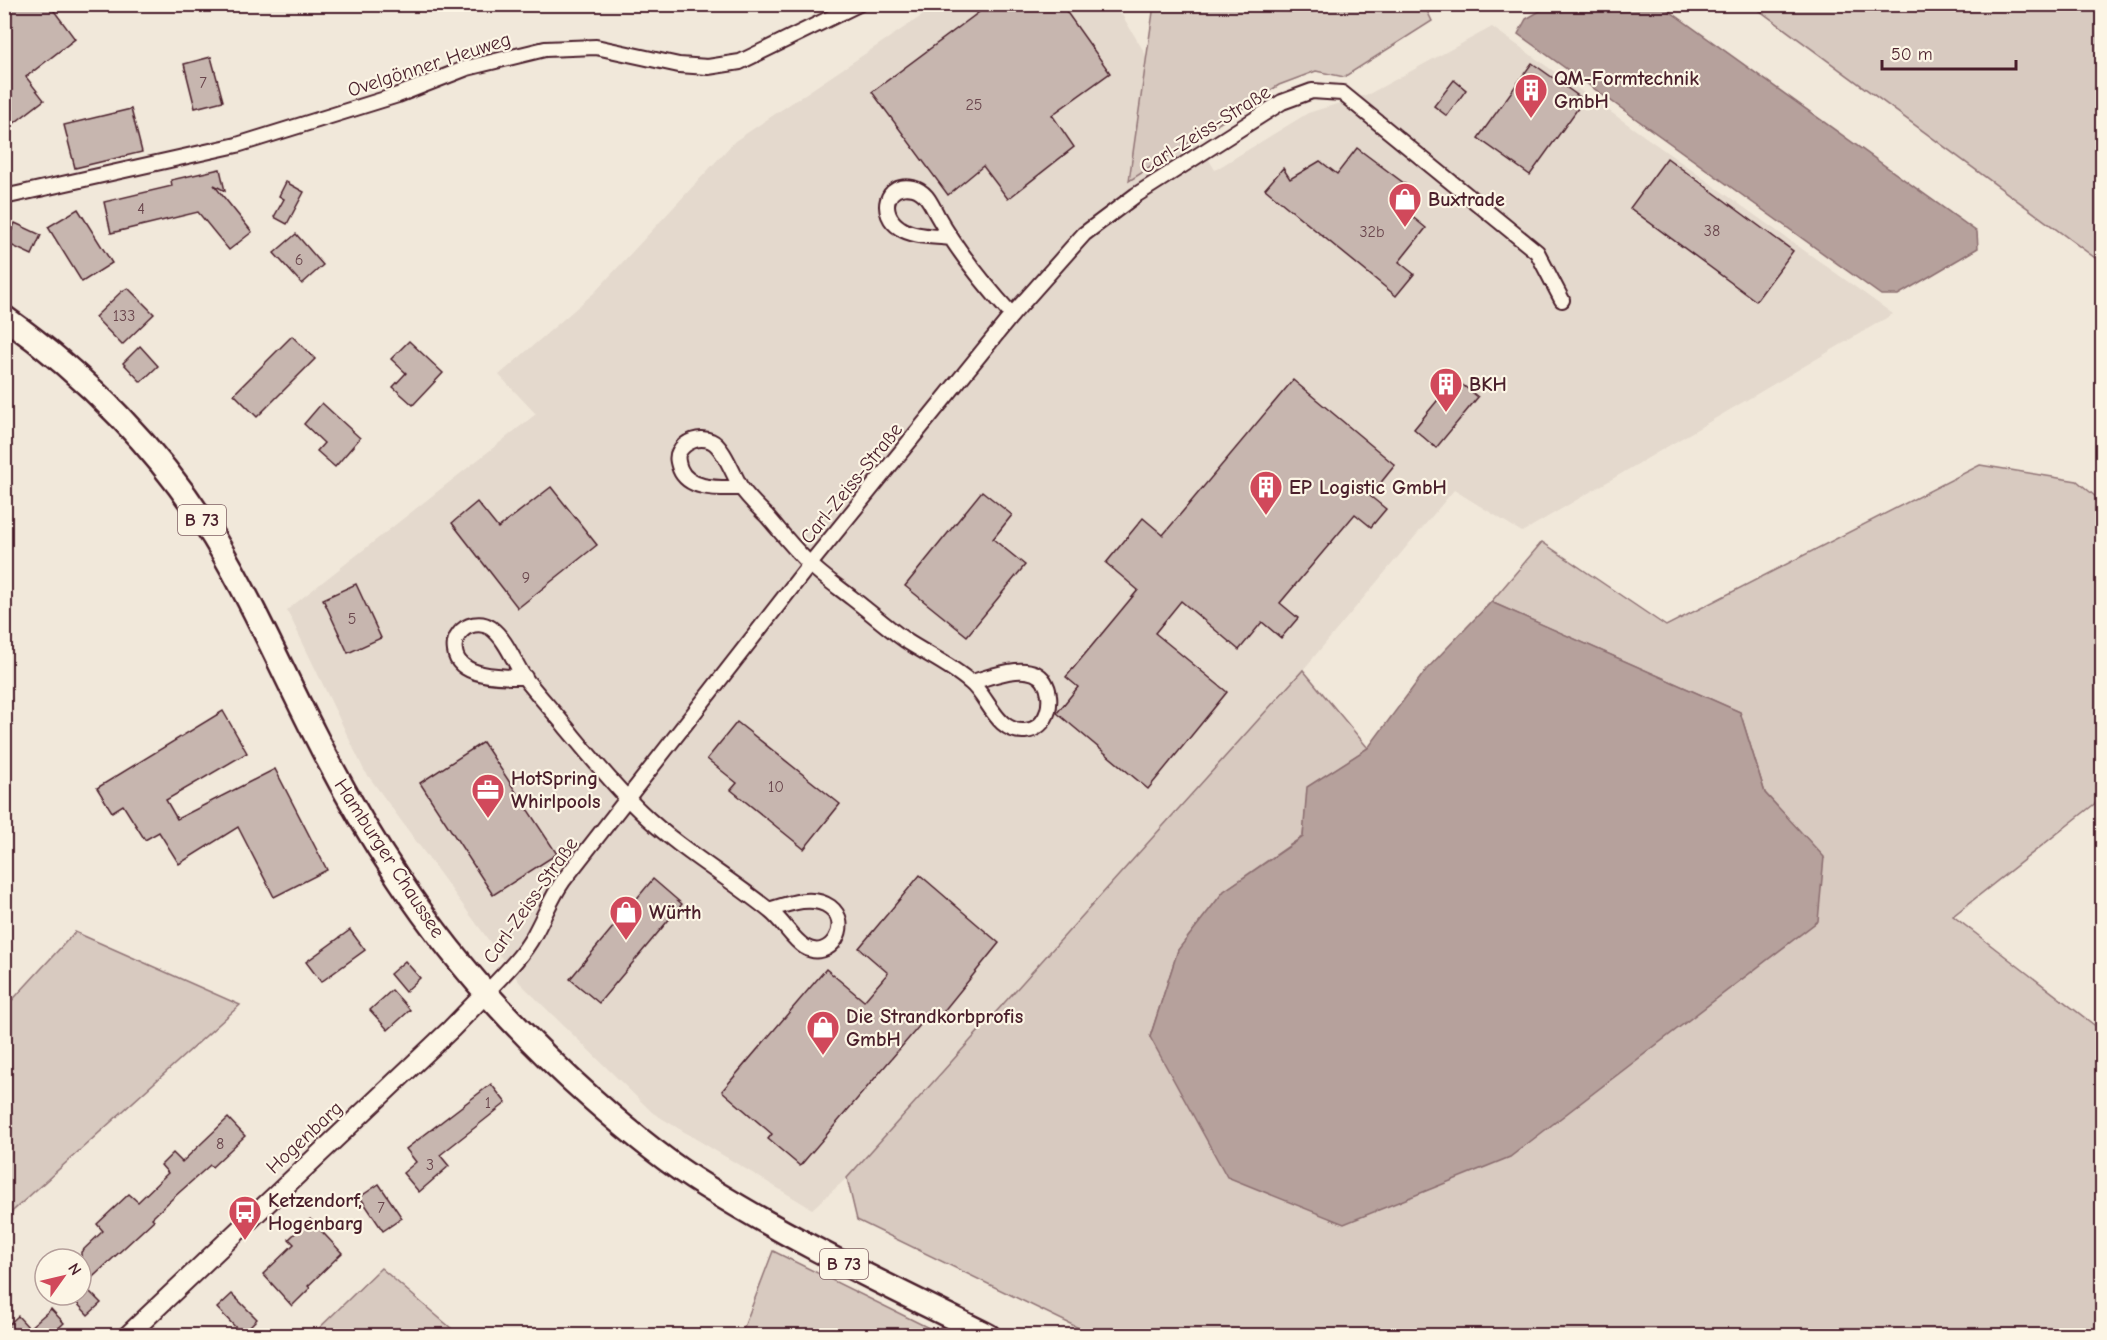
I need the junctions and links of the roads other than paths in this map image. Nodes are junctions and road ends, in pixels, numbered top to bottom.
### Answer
1 (859, 4) edge
2 (4, 197) edge
3 (950, 238) junction
4 (1562, 300) dead end
5 (1012, 315) junction
6 (4, 317) edge
7 (741, 488) junction
8 (810, 564) junction
9 (525, 677) junction
10 (972, 682) junction
11 (628, 800) junction
12 (769, 910) junction
13 (485, 994) junction
14 (127, 1335) edge
15 (989, 1335) edge

1 - 2 street, Ovelgönner Heuweg
3 - 3 street
3 - 5 street
4 - 5 street, Carl-Zeiss-Straße
5 - 8 street, Carl-Zeiss-Straße
6 - 13 main road, Hamburger Chaussee / B 73
7 - 7 street, Carl-Zeiss-Straße
7 - 8 street, Carl-Zeiss-Straße
8 - 10 street, Carl-Zeiss-Straße
8 - 11 street, Carl-Zeiss-Straße
9 - 9 street
9 - 11 street
10 - 10 street, Carl-Zeiss-Straße
11 - 12 street
11 - 13 street, Carl-Zeiss-Straße
12 - 12 street
13 - 14 street, Hogenbarg
13 - 15 main road, Hamburger Chaussee / B 73

